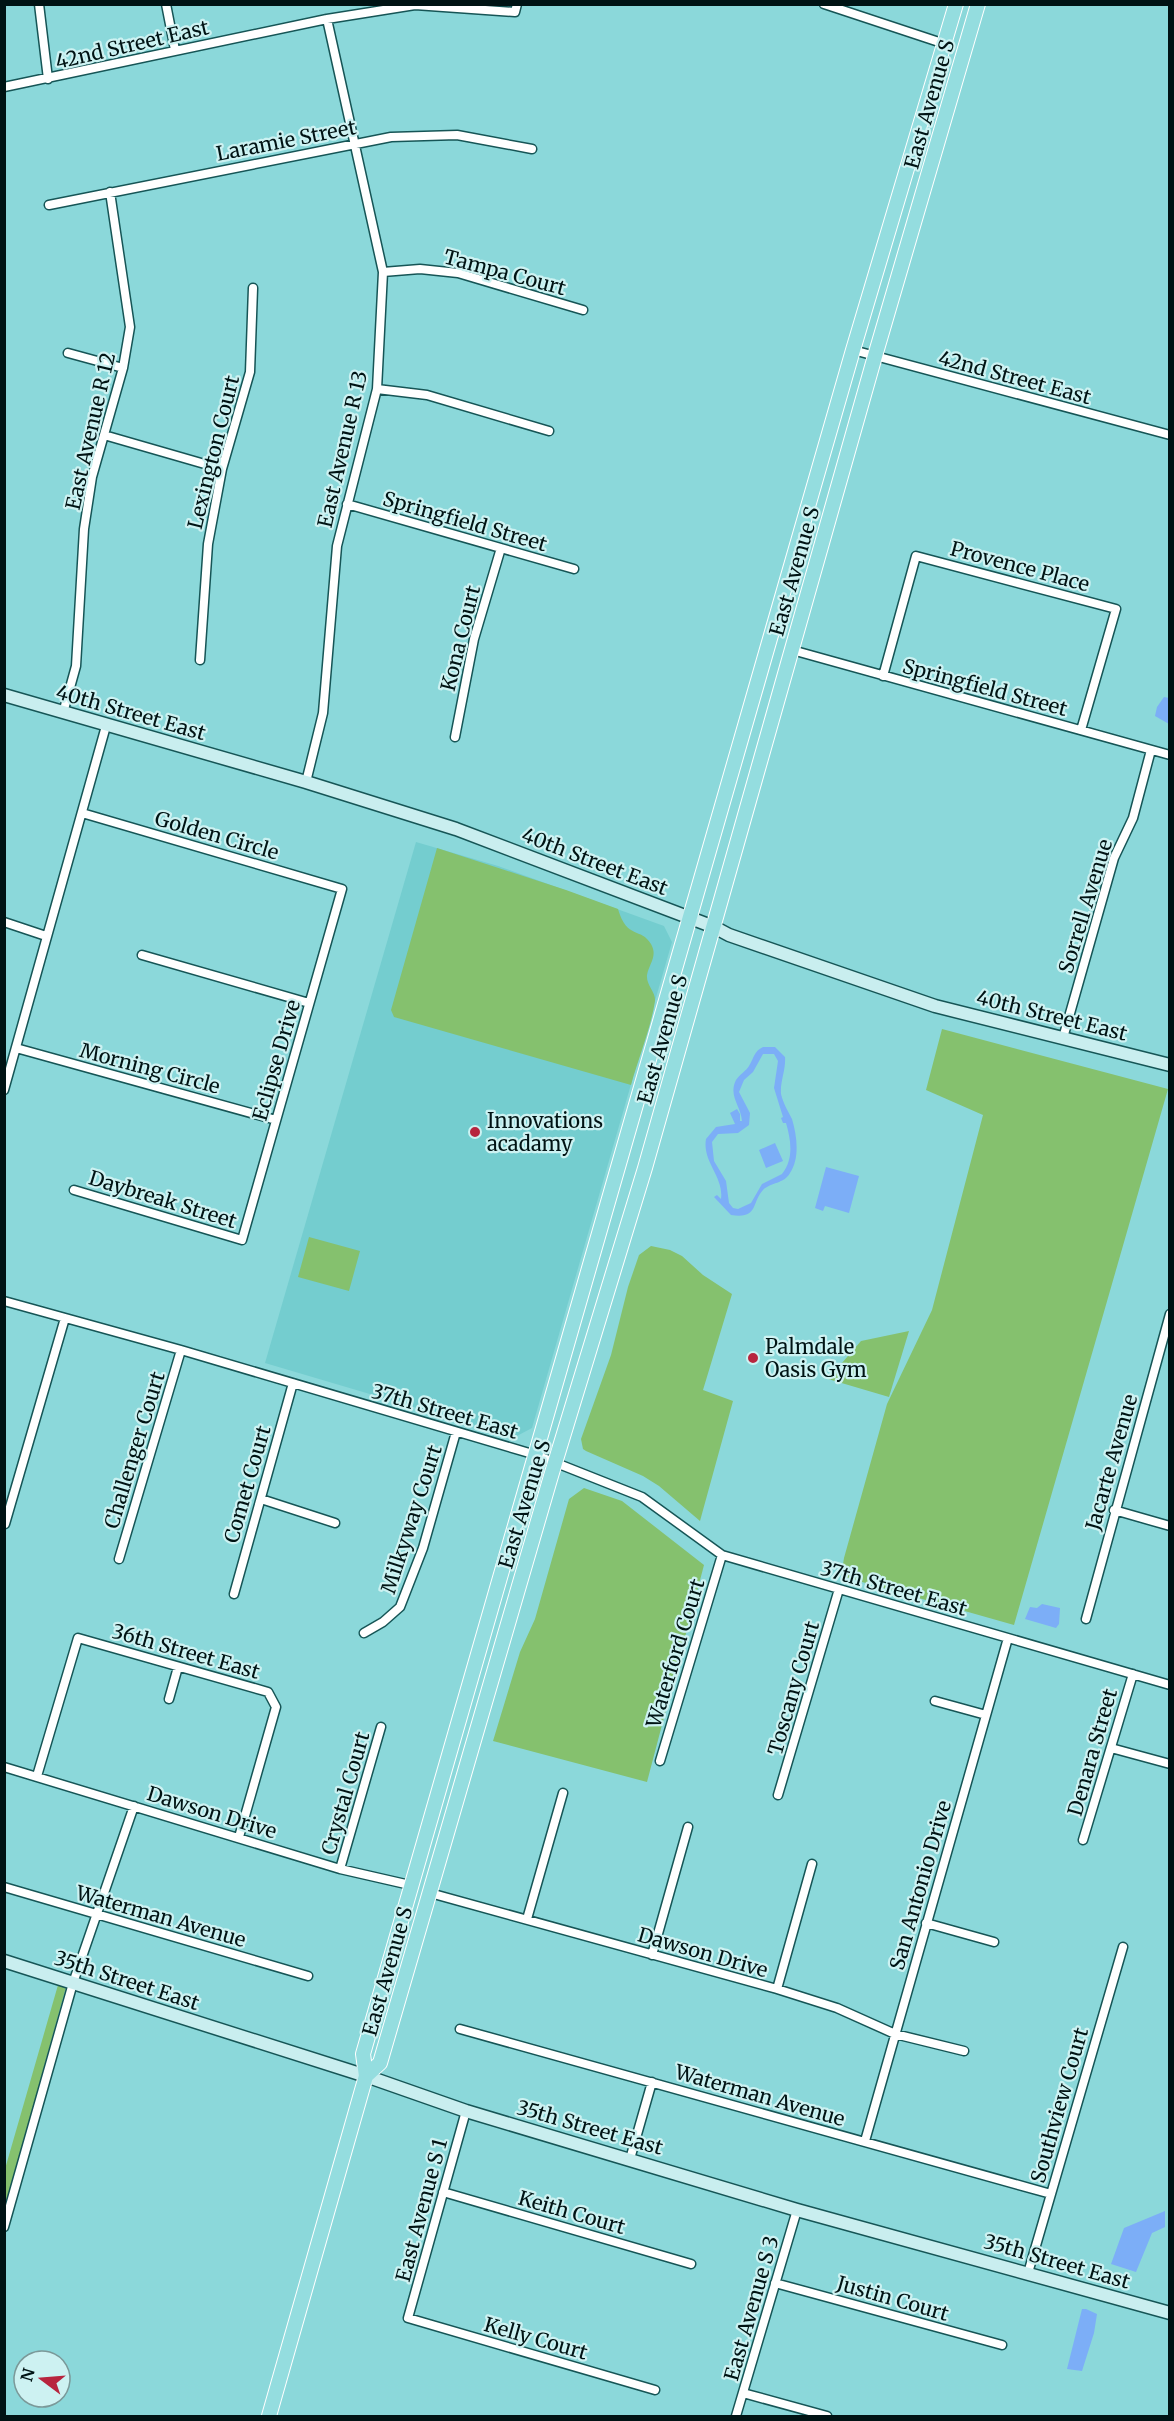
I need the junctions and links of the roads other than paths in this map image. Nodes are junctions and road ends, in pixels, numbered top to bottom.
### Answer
1 (39, 4) edge
2 (166, 4) edge
3 (824, 4) edge
4 (956, 4) edge
5 (978, 4) edge
6 (415, 5) edge
7 (516, 8) edge
8 (327, 19) junction
9 (945, 44) junction
10 (175, 50) junction
11 (48, 79) junction
12 (4, 87) edge
13 (355, 143) junction
14 (532, 149) dead end
15 (110, 192) junction
16 (49, 205) dead end
17 (383, 272) junction
18 (254, 288) dead end
19 (583, 310) dead end
20 (853, 350) junction
21 (68, 353) dead end
22 (875, 356) junction
23 (123, 368) junction
24 (377, 389) junction
25 (549, 431) dead end
26 (104, 435) junction
27 (1170, 435) edge
28 (222, 469) junction
29 (347, 504) junction
30 (501, 548) junction
31 (574, 569) dead end
32 (792, 650) junction
33 (200, 660) dead end
34 (883, 676) junction
35 (4, 695) edge
36 (63, 713) junction
37 (106, 726) junction
38 (1081, 730) junction
39 (455, 737) dead end
40 (1151, 750) junction
41 (1170, 755) edge
42 (306, 782) junction
43 (82, 813) junction
44 (342, 889) joint
45 (691, 918) junction
46 (4, 922) edge
47 (714, 927) junction
48 (46, 936) junction
49 (142, 956) dead end
50 (309, 1004) junction
51 (1063, 1038) junction
52 (16, 1048) junction
53 (1170, 1065) edge
54 (4, 1090) edge
55 (276, 1120) junction
56 (74, 1190) dead end
57 (242, 1240) joint
58 (4, 1300) edge
59 (1170, 1314) edge
60 (65, 1318) junction
61 (181, 1350) junction
62 (292, 1383) junction
63 (456, 1432) junction
64 (536, 1455) junction
65 (556, 1463) junction
66 (261, 1499) junction
67 (1114, 1510) junction
68 (335, 1523) dead end
69 (5, 1524) edge
70 (1170, 1526) edge
71 (722, 1555) junction
72 (119, 1559) dead end
73 (838, 1589) junction
74 (234, 1594) dead end
75 (1086, 1618) dead end
76 (364, 1634) dead end
77 (1008, 1638) junction
78 (178, 1667) junction
79 (1132, 1674) junction
80 (1170, 1685) edge
81 (168, 1699) dead end
82 (935, 1701) dead end
83 (986, 1715) junction
84 (381, 1727) dead end
85 (1111, 1748) junction
86 (660, 1761) dead end
87 (1170, 1764) edge
88 (4, 1767) edge
89 (37, 1776) junction
90 (563, 1793) dead end
91 (778, 1796) dead end
92 (134, 1806) junction
93 (688, 1827) dead end
94 (239, 1837) junction
95 (1083, 1840) dead end
96 (812, 1864) dead end
97 (340, 1869) junction
98 (410, 1885) junction
99 (4, 1887) edge
100 (430, 1893) junction
101 (95, 1913) junction
102 (527, 1919) junction
103 (927, 1923) junction
104 (994, 1942) dead end
105 (1123, 1947) dead end
106 (652, 1955) junction
107 (4, 1961) edge
108 (308, 1976) dead end
109 (73, 1983) junction
110 (777, 1989) junction
111 (460, 2028) dead end
112 (894, 2034) junction
113 (964, 2051) dead end
114 (366, 2076) junction
115 (652, 2082) junction
116 (466, 2111) junction
117 (865, 2141) junction
118 (630, 2159) junction
119 (443, 2192) junction
120 (1051, 2194) junction
121 (797, 2210) junction
122 (4, 2227) edge
123 (691, 2264) dead end
124 (1028, 2273) junction
125 (775, 2283) junction
126 (1170, 2313) edge
127 (408, 2318) joint
128 (1002, 2345) dead end
129 (655, 2390) dead end
130 (743, 2393) junction
131 (269, 2416) edge
132 (736, 2416) edge
133 (827, 2416) edge

1 - 11 street
2 - 10 street
3 - 9 street
4 - 9 main road, East Avenue S
5 - 22 main road, East Avenue S
6 - 7 street, 42nd Street East
6 - 8 street, 42nd Street East
8 - 10 street, 42nd Street East
8 - 13 street, East Avenue R 13
9 - 20 main road, East Avenue S
10 - 11 street, 42nd Street East
11 - 12 street, 42nd Street East
13 - 14 street, Laramie Street
13 - 15 street, Laramie Street
13 - 17 street, East Avenue R 13
15 - 16 street, Laramie Street
15 - 23 street, East Avenue R 12
17 - 19 street, Tampa Court
17 - 24 street, East Avenue R 13
18 - 28 street, Lexington Court
20 - 22 street, 42nd Street East
20 - 45 main road, East Avenue S
21 - 23 street
22 - 27 street, 42nd Street East
22 - 32 main road, East Avenue S
23 - 26 street, East Avenue R 12
24 - 25 street
24 - 29 street, East Avenue R 13
26 - 28 street
26 - 36 street, East Avenue R 12
28 - 33 street, Lexington Court
29 - 30 street, Springfield Street
29 - 42 street, East Avenue R 13
30 - 31 street, Springfield Street
30 - 39 street, Kona Court
32 - 34 street, Springfield Street
32 - 47 main road, East Avenue S
34 - 38 street, Springfield Street
34 - 38 street, Provence Place
35 - 36 main road, 40th Street East
36 - 37 main road, 40th Street East
37 - 42 main road, 40th Street East
37 - 43 street
38 - 40 street, Springfield Street
40 - 41 street, Springfield Street
40 - 51 street, Sorrell Avenue
42 - 45 main road, 40th Street East
43 - 44 street, Golden Circle
43 - 48 street
44 - 50 street, Eclipse Drive
45 - 47 main road, 40th Street East
45 - 64 main road, East Avenue S
46 - 48 street
47 - 51 main road, 40th Street East
47 - 65 main road, East Avenue S
48 - 52 street
49 - 50 street
50 - 55 street, Eclipse Drive
51 - 53 main road, 40th Street East
52 - 54 street
52 - 55 street, Morning Circle
55 - 57 street, Eclipse Drive
56 - 57 street, Daybreak Street
58 - 60 street, 37th Street East
59 - 67 street, Jacarte Avenue
60 - 61 street, 37th Street East
60 - 69 street
61 - 62 street, 37th Street East
61 - 72 street, Challenger Court
62 - 63 street, 37th Street East
62 - 66 street, Comet Court
63 - 64 street, 37th Street East
63 - 76 street, Milkyway Court
64 - 65 street, 37th Street East
64 - 98 main road, East Avenue S
65 - 71 street, 37th Street East
65 - 100 main road, East Avenue S
66 - 68 street
66 - 74 street, Comet Court
67 - 70 street
67 - 75 street, Jacarte Avenue
71 - 73 street, 37th Street East
71 - 86 street, Waterford Court
73 - 77 street, 37th Street East
73 - 91 street, Toscany Court
77 - 79 street, 37th Street East
77 - 83 street, San Antonio Drive
78 - 81 street
78 - 89 street, 36th Street East
78 - 94 street, 36th Street East
79 - 80 street, 37th Street East
79 - 85 street, Denara Street
82 - 83 street
83 - 103 street, San Antonio Drive
84 - 97 street, Crystal Court
85 - 87 street
85 - 95 street, Denara Street
88 - 89 street, Dawson Drive
89 - 92 street, Dawson Drive
90 - 102 street
92 - 94 street, Dawson Drive
92 - 101 street
93 - 106 street
94 - 97 street, Dawson Drive
96 - 110 street
97 - 98 street, Dawson Drive
98 - 114 main road, East Avenue S
99 - 101 street, Waterman Avenue
100 - 102 street, Dawson Drive
100 - 114 main road, East Avenue S
101 - 108 street, Waterman Avenue
101 - 109 street
102 - 106 street, Dawson Drive
103 - 104 street
103 - 112 street, San Antonio Drive
105 - 120 street, Southview Court
106 - 110 street, Dawson Drive
107 - 109 main road, 35th Street East
109 - 114 main road, 35th Street East
109 - 122 street
110 - 112 street, Dawson Drive
111 - 115 street, Waterman Avenue
112 - 113 street, Dawson Drive
112 - 117 street, San Antonio Drive
114 - 116 main road, 35th Street East
114 - 131 main road, East Avenue S
115 - 117 street, Waterman Avenue
115 - 118 street
116 - 118 main road, 35th Street East
116 - 119 street, East Avenue S 1
117 - 120 street, Waterman Avenue
118 - 121 main road, 35th Street East
119 - 123 street, Keith Court
119 - 127 street, East Avenue S 1
120 - 124 street, Southview Court
121 - 124 main road, 35th Street East
121 - 125 street, East Avenue S 3
124 - 126 main road, 35th Street East
125 - 128 street, Justin Court
125 - 130 street, East Avenue S 3
127 - 129 street, Kelly Court
130 - 132 street, East Avenue S 3
130 - 133 street

